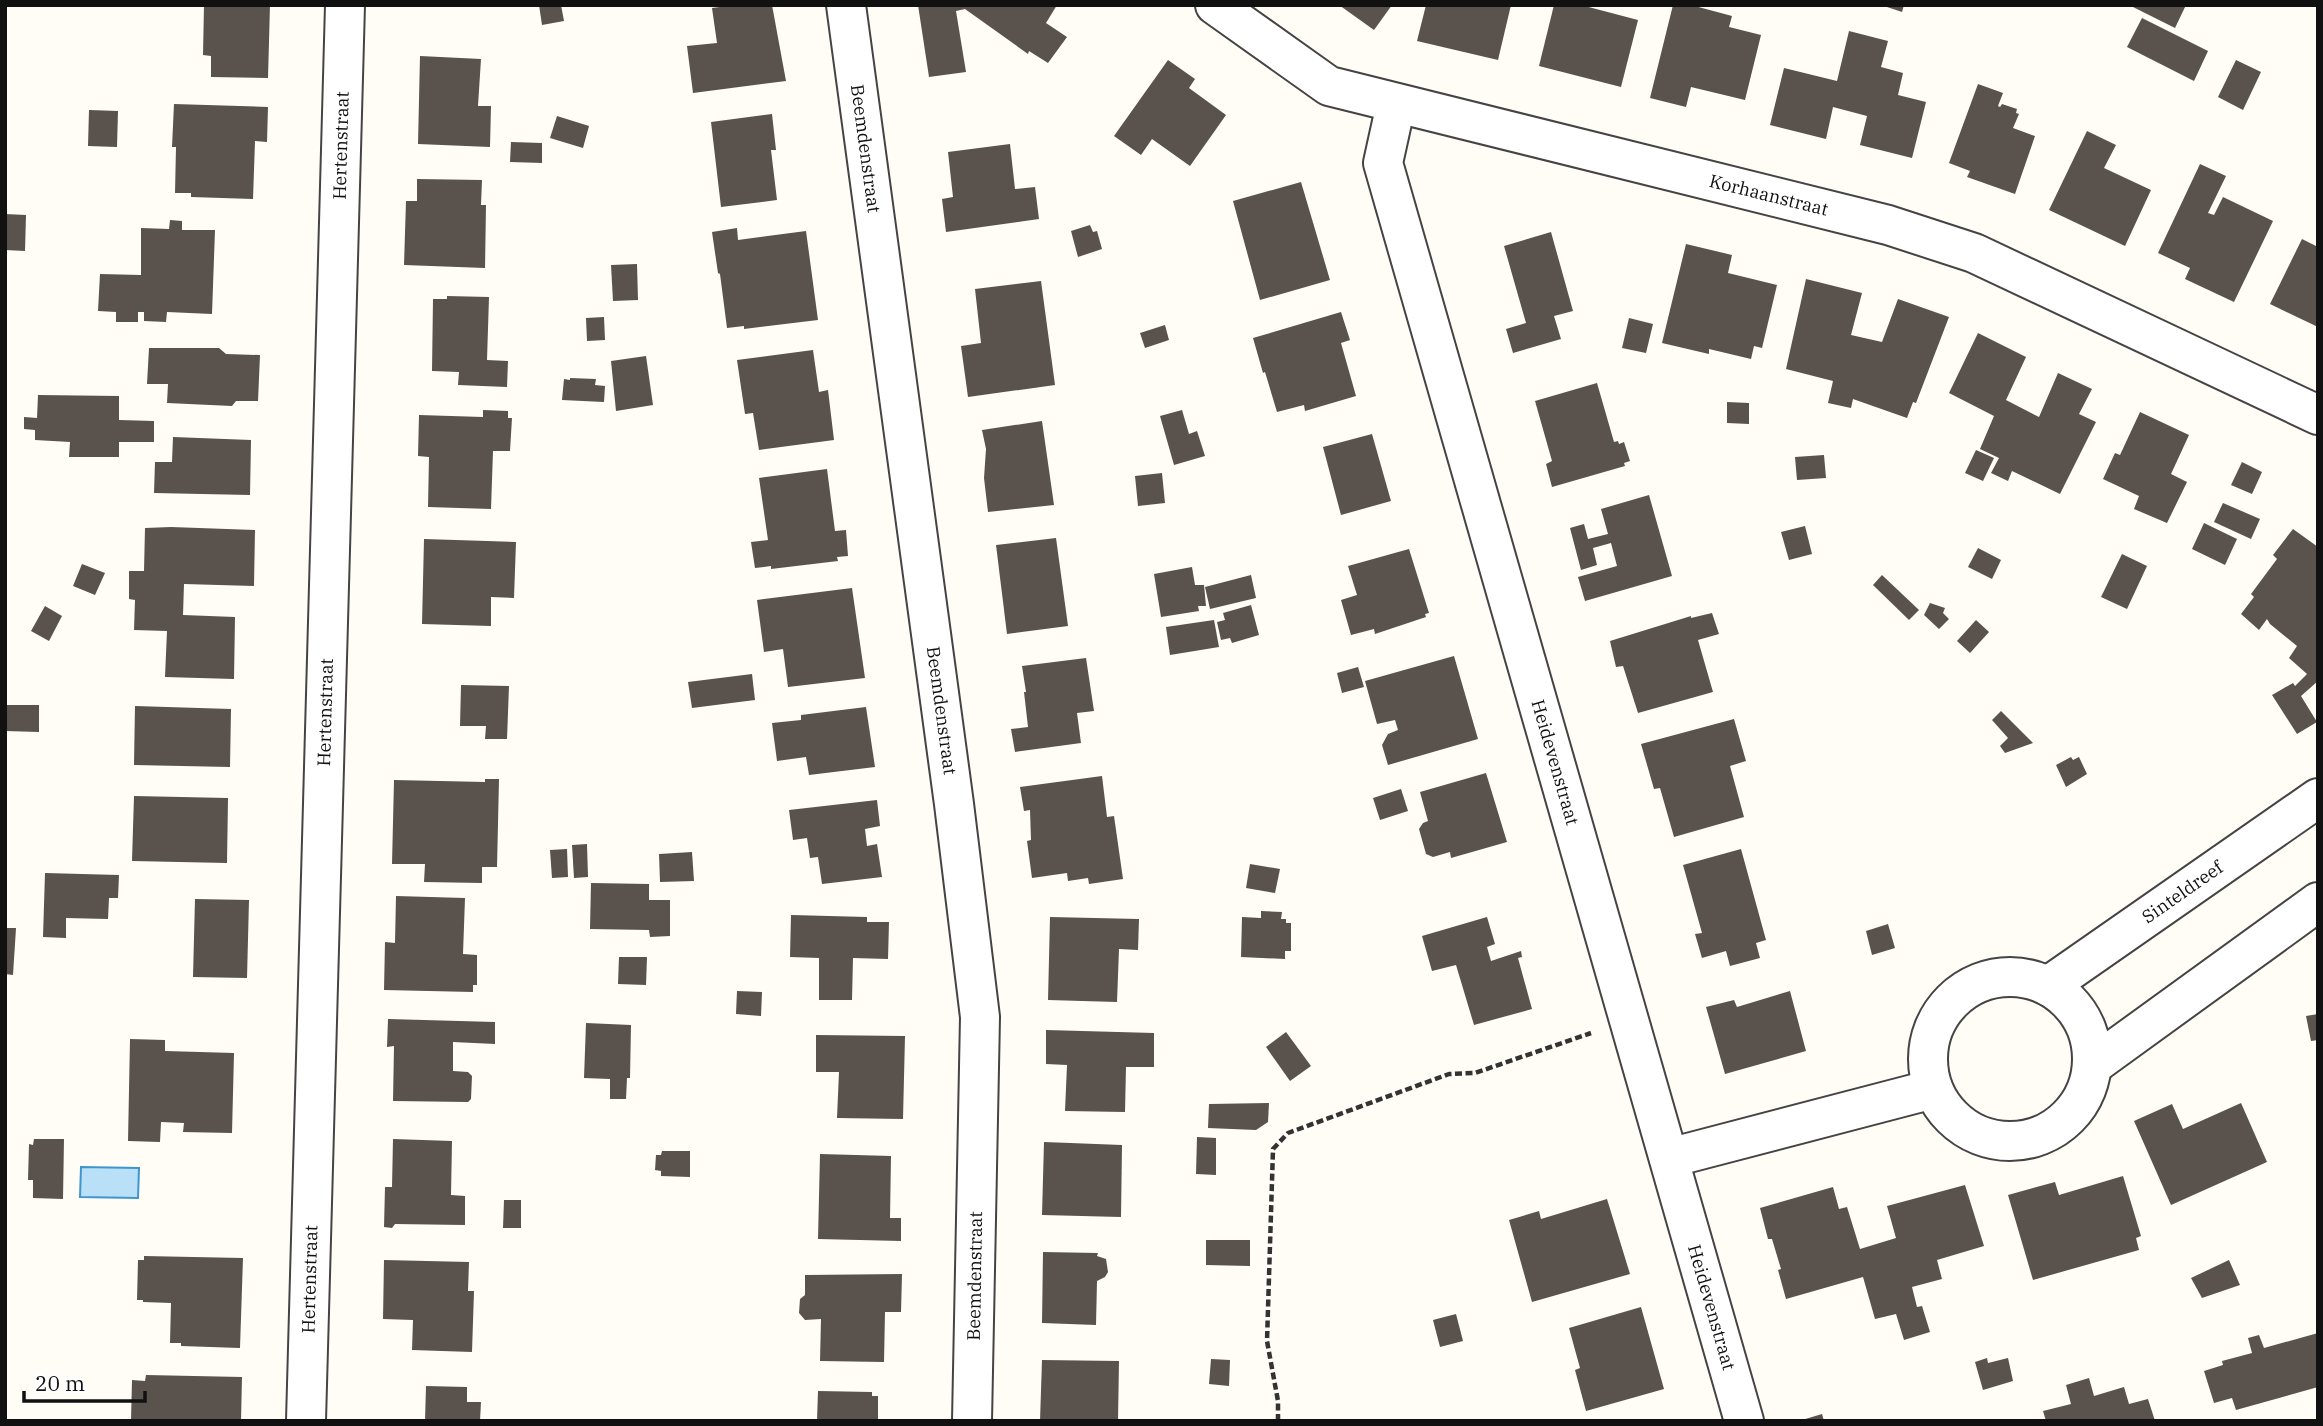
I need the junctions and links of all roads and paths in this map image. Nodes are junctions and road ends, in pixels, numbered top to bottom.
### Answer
1 (345, 5) edge
2 (846, 5) edge
3 (1215, 5) edge
4 (1396, 104) junction
5 (2318, 415) edge
6 (2318, 798) edge
7 (2318, 902) edge
8 (2048, 986) junction
9 (1628, 1021) junction
10 (2093, 1065) junction
11 (1933, 1088) junction
12 (1669, 1158) junction
13 (306, 1421) edge
14 (972, 1421) edge
15 (1278, 1421) edge
16 (1744, 1421) edge

1 - 13 street, Hertenstraat
2 - 14 street, Beemdenstraat
3 - 4 street, Korhaanstraat
4 - 5 street, Korhaanstraat
4 - 9 street, Heidevenstraat
6 - 8 street, Sinteldreef
7 - 10 street
8 - 10 street
8 - 11 street
9 - 12 street, Heidevenstraat
9 - 15 path
10 - 11 street
11 - 12 street
12 - 16 street, Heidevenstraat

